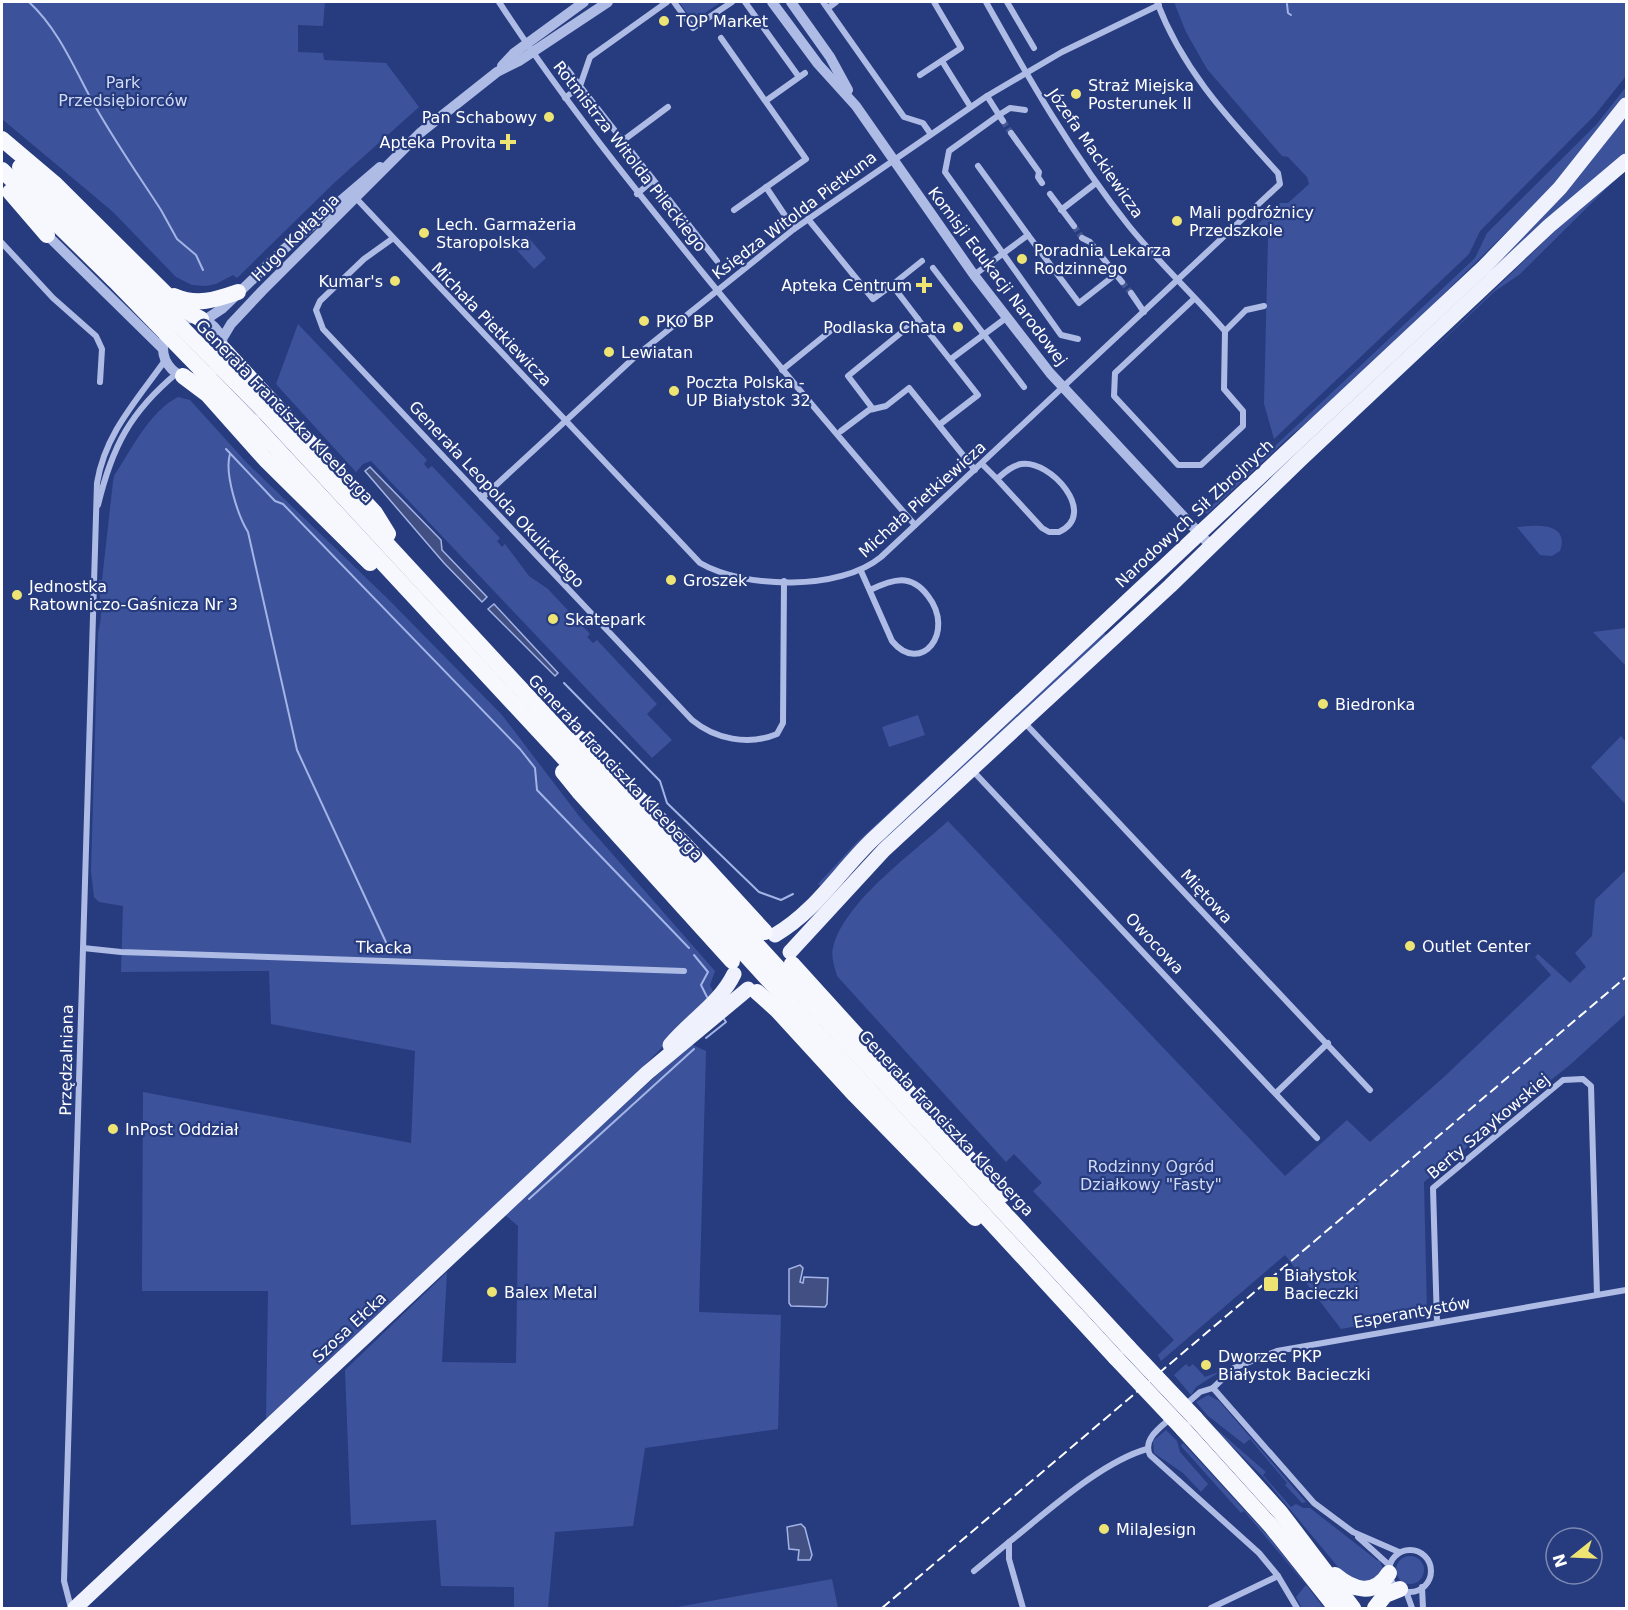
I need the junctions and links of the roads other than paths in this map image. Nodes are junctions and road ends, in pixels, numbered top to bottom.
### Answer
1 (499, 2) edge
2 (584, 2) edge
3 (608, 2) edge
4 (667, 2) edge
5 (674, 2) edge
6 (732, 2) edge
7 (745, 2) edge
8 (772, 2) edge
9 (791, 2) edge
10 (823, 2) edge
11 (836, 2) edge
12 (934, 2) edge
13 (986, 2) edge
14 (1007, 2) edge
15 (1158, 3) edge
16 (828, 8) junction
17 (721, 38) dead end
18 (530, 48) junction
19 (1034, 48) dead end
20 (942, 61) junction
21 (565, 66) dead end
22 (1025, 73) junction
23 (920, 75) dead end
24 (580, 86) junction
25 (987, 96) junction
26 (565, 98) junction
27 (767, 100) junction
28 (1626, 105) edge
29 (856, 106) junction
30 (970, 106) junction
31 (668, 107) dead end
32 (1025, 110) dead end
33 (1001, 118) junction
34 (930, 133) junction
35 (1011, 133) tunnel mouth
36 (2, 138) edge
37 (621, 142) junction
38 (2, 149) edge
39 (893, 159) junction
40 (1626, 161) edge
41 (978, 166) dead end
42 (2, 170) edge
43 (652, 181) junction
44 (2, 182) edge
45 (1042, 183) dead end
46 (1096, 183) junction
47 (766, 187) junction
48 (2, 193) edge
49 (637, 194) junction
50 (1050, 194) dead end
51 (353, 195) junction
52 (734, 210) dead end
53 (1061, 210) junction
54 (808, 219) junction
55 (1074, 226) tunnel mouth
56 (794, 229) junction
57 (47, 235) junction
58 (1028, 236) junction
59 (1082, 238) tunnel mouth
60 (392, 239) junction
61 (2, 243) edge
62 (1002, 254) junction
63 (717, 261) dead end
64 (922, 261) dead end
65 (933, 268) dead end
66 (117, 273) junction
67 (1116, 274) junction
68 (974, 275) junction
69 (1178, 280) junction
70 (1122, 282) tunnel mouth
71 (892, 285) junction
72 (717, 290) junction
73 (238, 292) junction
74 (1131, 293) tunnel mouth
75 (167, 294) junction
76 (1195, 298) junction
77 (1264, 306) dead end
78 (1144, 312) junction
79 (1006, 318) junction
80 (203, 319) junction
81 (918, 319) junction
82 (834, 328) dead end
83 (1226, 330) junction
84 (983, 335) junction
85 (1078, 339) dead end
86 (223, 344) junction
87 (164, 354) junction
88 (951, 359) junction
89 (782, 370) junction
90 (180, 374) junction
91 (100, 382) dead end
92 (1024, 387) dead end
93 (1064, 388) junction
94 (873, 409) junction
95 (258, 417) junction
96 (565, 420) junction
97 (939, 425) junction
98 (841, 431) dead end
99 (982, 464) junction
100 (975, 470) junction
101 (997, 479) junction
102 (1252, 484) junction
103 (1263, 496) junction
104 (482, 498) junction
105 (97, 512) junction
106 (915, 525) junction
107 (1200, 535) junction
108 (1211, 546) junction
109 (411, 570) junction
110 (861, 571) junction
111 (1151, 579) junction
112 (784, 581) junction
113 (870, 590) junction
114 (1162, 592) junction
115 (440, 625) junction
116 (521, 690) junction
117 (523, 715) junction
118 (1023, 720) junction
119 (971, 769) junction
120 (872, 840) junction
121 (884, 850) junction
122 (697, 891) junction
123 (770, 934) junction
124 (83, 948) junction
125 (791, 958) junction
126 (733, 967) junction
127 (684, 971) dead end
128 (752, 990) junction
129 (692, 1028) junction
130 (1328, 1043) junction
131 (842, 1049) junction
132 (1370, 1090) dead end
133 (1276, 1093) junction
134 (1317, 1138) dead end
135 (1028, 1236) junction
136 (1016, 1250) junction
137 (1626, 1290) edge
138 (1597, 1295) junction
139 (1437, 1322) junction
140 (1122, 1352) junction
141 (1213, 1388) junction
142 (1189, 1424) junction
143 (1147, 1449) junction
144 (1353, 1532) junction
145 (1009, 1542) junction
146 (1399, 1552) junction
147 (1318, 1560) junction
148 (1389, 1569) junction
149 (974, 1571) dead end
150 (1278, 1576) junction
151 (1422, 1587) junction
152 (1403, 1590) junction
153 (73, 1608) edge
154 (1023, 1608) edge
155 (1211, 1608) edge
156 (1297, 1608) edge
157 (1336, 1608) edge
158 (1353, 1608) edge
159 (1375, 1608) edge
160 (1412, 1608) edge
161 (1423, 1608) edge

1 - 18 street, Rotmistrza Witolda Pileckiego
2 - 18 street, Hugo Kołłątaja
3 - 18 street, Hugo Kołłątaja
4 - 24 street
5 - 6 street
7 - 27 street
8 - 29 street, Komisji Edukacji Narodowej
9 - 29 street, Komisji Edukacji Narodowej
10 - 16 street
11 - 16 street
12 - 20 street
13 - 22 street, Józefa Mackiewicza
14 - 19 street
15 - 22 street, Księdza Witolda Pietkuna
15 - 69 street, Michała Pietkiewicza
16 - 34 street
17 - 27 street
18 - 26 street, Rotmistrza Witolda Pileckiego
18 - 51 street, Hugo Kołłątaja
20 - 23 street
20 - 30 street
21 - 24 street
22 - 25 street, Księdza Witolda Pietkuna
22 - 46 street, Józefa Mackiewicza
24 - 26 street
24 - 37 street
25 - 30 street, Księdza Witolda Pietkuna
25 - 33 street
26 - 49 street, Rotmistrza Witolda Pileckiego
27 - 47 street
28 - 102 main road, Narodowych Sił Zbrojnych
29 - 39 street, Komisji Edukacji Narodowej
30 - 34 street, Księdza Witolda Pietkuna
31 - 37 street
32 - 33 street
33 - 62 street
34 - 39 street, Księdza Witolda Pietkuna
35 - 45 street
36 - 75 highway
37 - 43 street
38 - 66 highway, Generała Franciszka Kleeberga
39 - 54 street, Księdza Witolda Pietkuna
39 - 68 street, Komisji Edukacji Narodowej
40 - 103 main road, Narodowych Sił Zbrojnych
41 - 58 street
42 - 66 highway, Generała Franciszka Kleeberga
43 - 49 street
43 - 63 street
44 - 57 highway
46 - 53 street
46 - 69 street, Józefa Mackiewicza
47 - 52 street
47 - 56 street
48 - 57 street
49 - 72 street, Rotmistrza Witolda Pileckiego
50 - 53 street
51 - 60 street, Michała Pietkiewicza
51 - 73 street, Hugo Kołłątaja
51 - 86 street, Hugo Kołłątaja
53 - 55 street
54 - 56 street, Księdza Witolda Pietkuna
54 - 71 street
56 - 72 street, Księdza Witolda Pietkuna
57 - 87 street
58 - 62 street
58 - 67 street
59 - 67 street
60 - 96 street, Michała Pietkiewicza
60 - 104 street, Generała Leopolda Okulickiego
61 - 91 street
62 - 68 street
62 - 85 street
64 - 71 street
65 - 84 street
66 - 95 highway, Generała Franciszka Kleeberga, bridge
67 - 70 street
68 - 79 street, Komisji Edukacji Narodowej
69 - 76 street, Józefa Mackiewicza
69 - 78 street, Michała Pietkiewicza
71 - 81 street
72 - 89 street, Rotmistrza Witolda Pileckiego
72 - 96 street, Księdza Witolda Pietkuna
73 - 75 highway
73 - 80 street, Hugo Kołłątaja
74 - 78 street
75 - 80 highway
76 - 83 street, Józefa Mackiewicza
76 - 83 street
77 - 83 street
78 - 93 street, Michała Pietkiewicza
79 - 84 street
79 - 93 street, Komisji Edukacji Narodowej
80 - 86 street
80 - 87 street
81 - 88 street
81 - 94 street
82 - 89 street
84 - 88 street
84 - 92 street
86 - 90 street
86 - 109 highway
87 - 90 street
87 - 105 street, Przędzalniana
88 - 97 street
89 - 106 street, Rotmistrza Witolda Pileckiego
90 - 105 street, Przędzalniana
90 - 115 highway
93 - 99 street, Michała Pietkiewicza
93 - 107 street, Komisji Edukacji Narodowej
94 - 97 street
94 - 98 street
95 - 109 highway, Generała Franciszka Kleeberga
95 - 115 highway, Generała Franciszka Kleeberga
96 - 104 street, Księdza Witolda Pietkuna
96 - 112 street, Michała Pietkiewicza
97 - 100 street
99 - 100 street, Michała Pietkiewicza
99 - 101 street
100 - 106 street, Michała Pietkiewicza
101 - 101 street
102 - 103 main road
102 - 107 main road, Narodowych Sił Zbrojnych
103 - 108 main road, Narodowych Sił Zbrojnych
104 - 112 street, Generała Leopolda Okulickiego
105 - 124 street, Przędzalniana
106 - 110 street, Michała Pietkiewicza
107 - 108 street, Komisji Edukacji Narodowej
107 - 111 main road, Narodowych Sił Zbrojnych
108 - 114 main road, Narodowych Sił Zbrojnych
109 - 116 highway, Generała Franciszka Kleeberga
110 - 112 street, Michała Pietkiewicza
110 - 113 street
111 - 114 main road
111 - 120 main road, Narodowych Sił Zbrojnych
113 - 113 street
114 - 118 main road, Narodowych Sił Zbrojnych
115 - 117 highway, Generała Franciszka Kleeberga
116 - 122 highway, Generała Franciszka Kleeberga
116 - 123 highway
117 - 122 highway, Generała Franciszka Kleeberga
117 - 126 highway
118 - 119 main road, Narodowych Sił Zbrojnych
118 - 130 street, Miętowa
119 - 121 main road, Narodowych Sił Zbrojnych
119 - 133 street, Owocowa
120 - 121 main road
120 - 123 main road, Narodowych Sił Zbrojnych
121 - 125 main road, Narodowych Sił Zbrojnych
122 - 131 highway, Generała Franciszka Kleeberga, bridge
123 - 125 main road
123 - 126 main road
124 - 127 street, Tkacka
124 - 153 street, Przędzalniana
125 - 128 main road
125 - 135 highway
126 - 128 main road
126 - 129 main road, Szosa Ełcka
128 - 129 main road, Szosa Ełcka
128 - 136 highway
129 - 153 main road, Szosa Ełcka
130 - 132 street, Miętowa
130 - 133 street
131 - 135 highway, Generała Franciszka Kleeberga
131 - 136 highway, Generała Franciszka Kleeberga
133 - 134 street, Owocowa
135 - 140 highway, Generała Franciszka Kleeberga
136 - 140 highway, Generała Franciszka Kleeberga
137 - 138 street, Esperantystów
138 - 139 street, Esperantystów
138 - 139 street, Berty Szaykowskiej
139 - 141 street, Esperantystów
140 - 142 highway, Generała Franciszka Kleeberga, bridge
141 - 143 street, Esperantystów
141 - 144 street
142 - 147 highway
142 - 157 highway
143 - 145 street
143 - 150 street
144 - 146 street
144 - 148 street
145 - 149 street
145 - 154 street
146 - 148 street
146 - 151 street
147 - 148 highway
147 - 158 highway
148 - 152 street
150 - 155 street
150 - 156 street
151 - 152 street
151 - 161 street
152 - 159 highway
152 - 160 street

